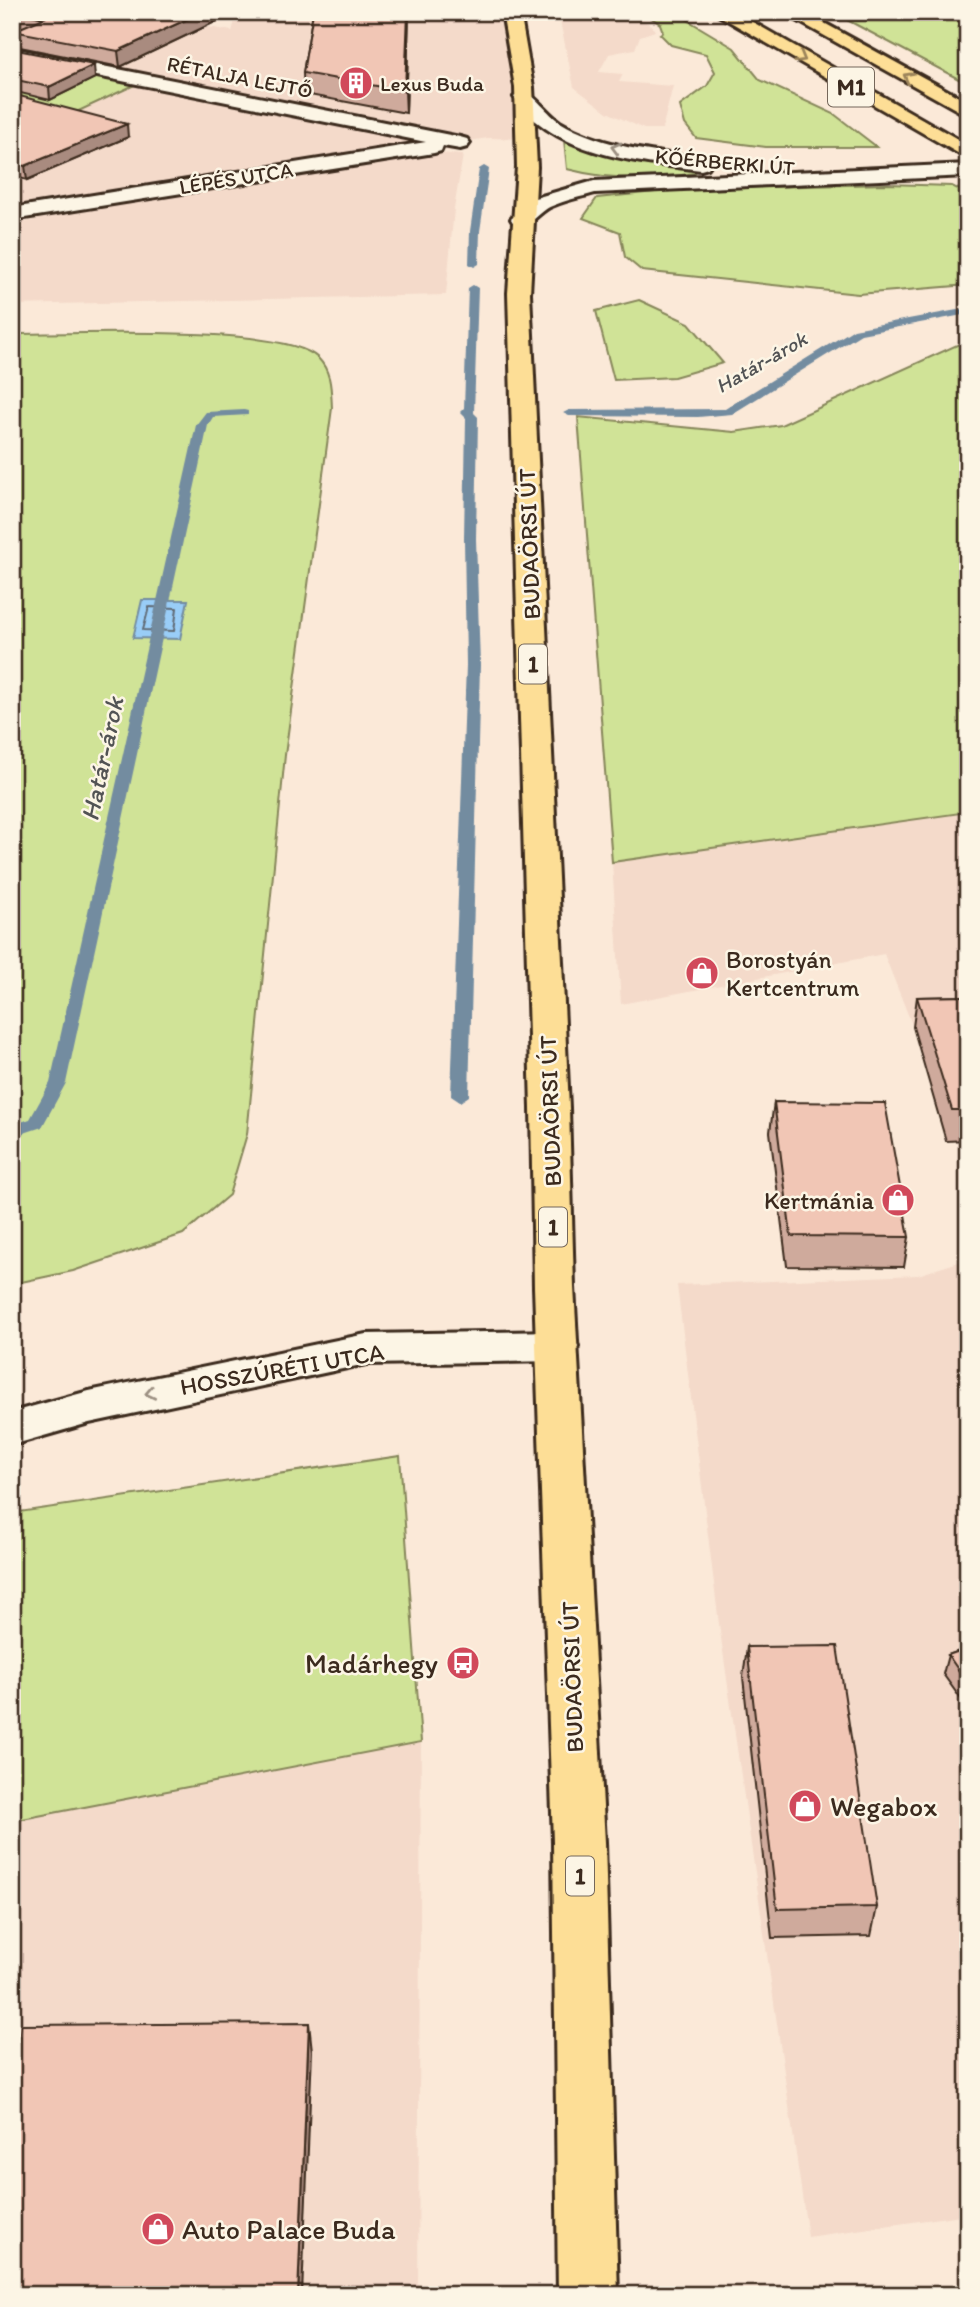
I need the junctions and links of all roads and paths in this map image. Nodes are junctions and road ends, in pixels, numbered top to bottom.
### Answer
1 (511, 12) edge
2 (722, 12) edge
3 (791, 12) edge
4 (12, 52) edge
5 (524, 97) junction
6 (968, 110) edge
7 (460, 142) joint
8 (965, 151) edge
9 (527, 167) junction
10 (968, 170) edge
11 (903, 172) junction
12 (648, 183) junction
13 (12, 214) edge
14 (522, 219) junction
15 (557, 1346) junction
16 (12, 1429) edge
17 (588, 2295) edge

1 - 5 main road, BUDAÖRSI ÚT / 1
2 -> 8 main road, M1
6 -> 3 main road, M1
4 - 7 street, RÉTALJA LEJTŐ
5 - 9 main road, BUDAÖRSI ÚT / 1
11 -> 5 street, KŐÉRBERKI ÚT
7 - 13 street, LÉPÉS UTCA
9 - 12 street, KŐÉRBERKI ÚT
9 - 14 main road, BUDAÖRSI ÚT / 1
10 - 11 street, KŐÉRBERKI ÚT
11 - 12 street, KŐÉRBERKI ÚT
12 - 14 street, KŐÉRBERKI ÚT
14 - 15 main road, BUDAÖRSI ÚT / 1
15 -> 16 street, HOSSZÚRÉTI UTCA
15 - 17 main road, BUDAÖRSI ÚT / 1

